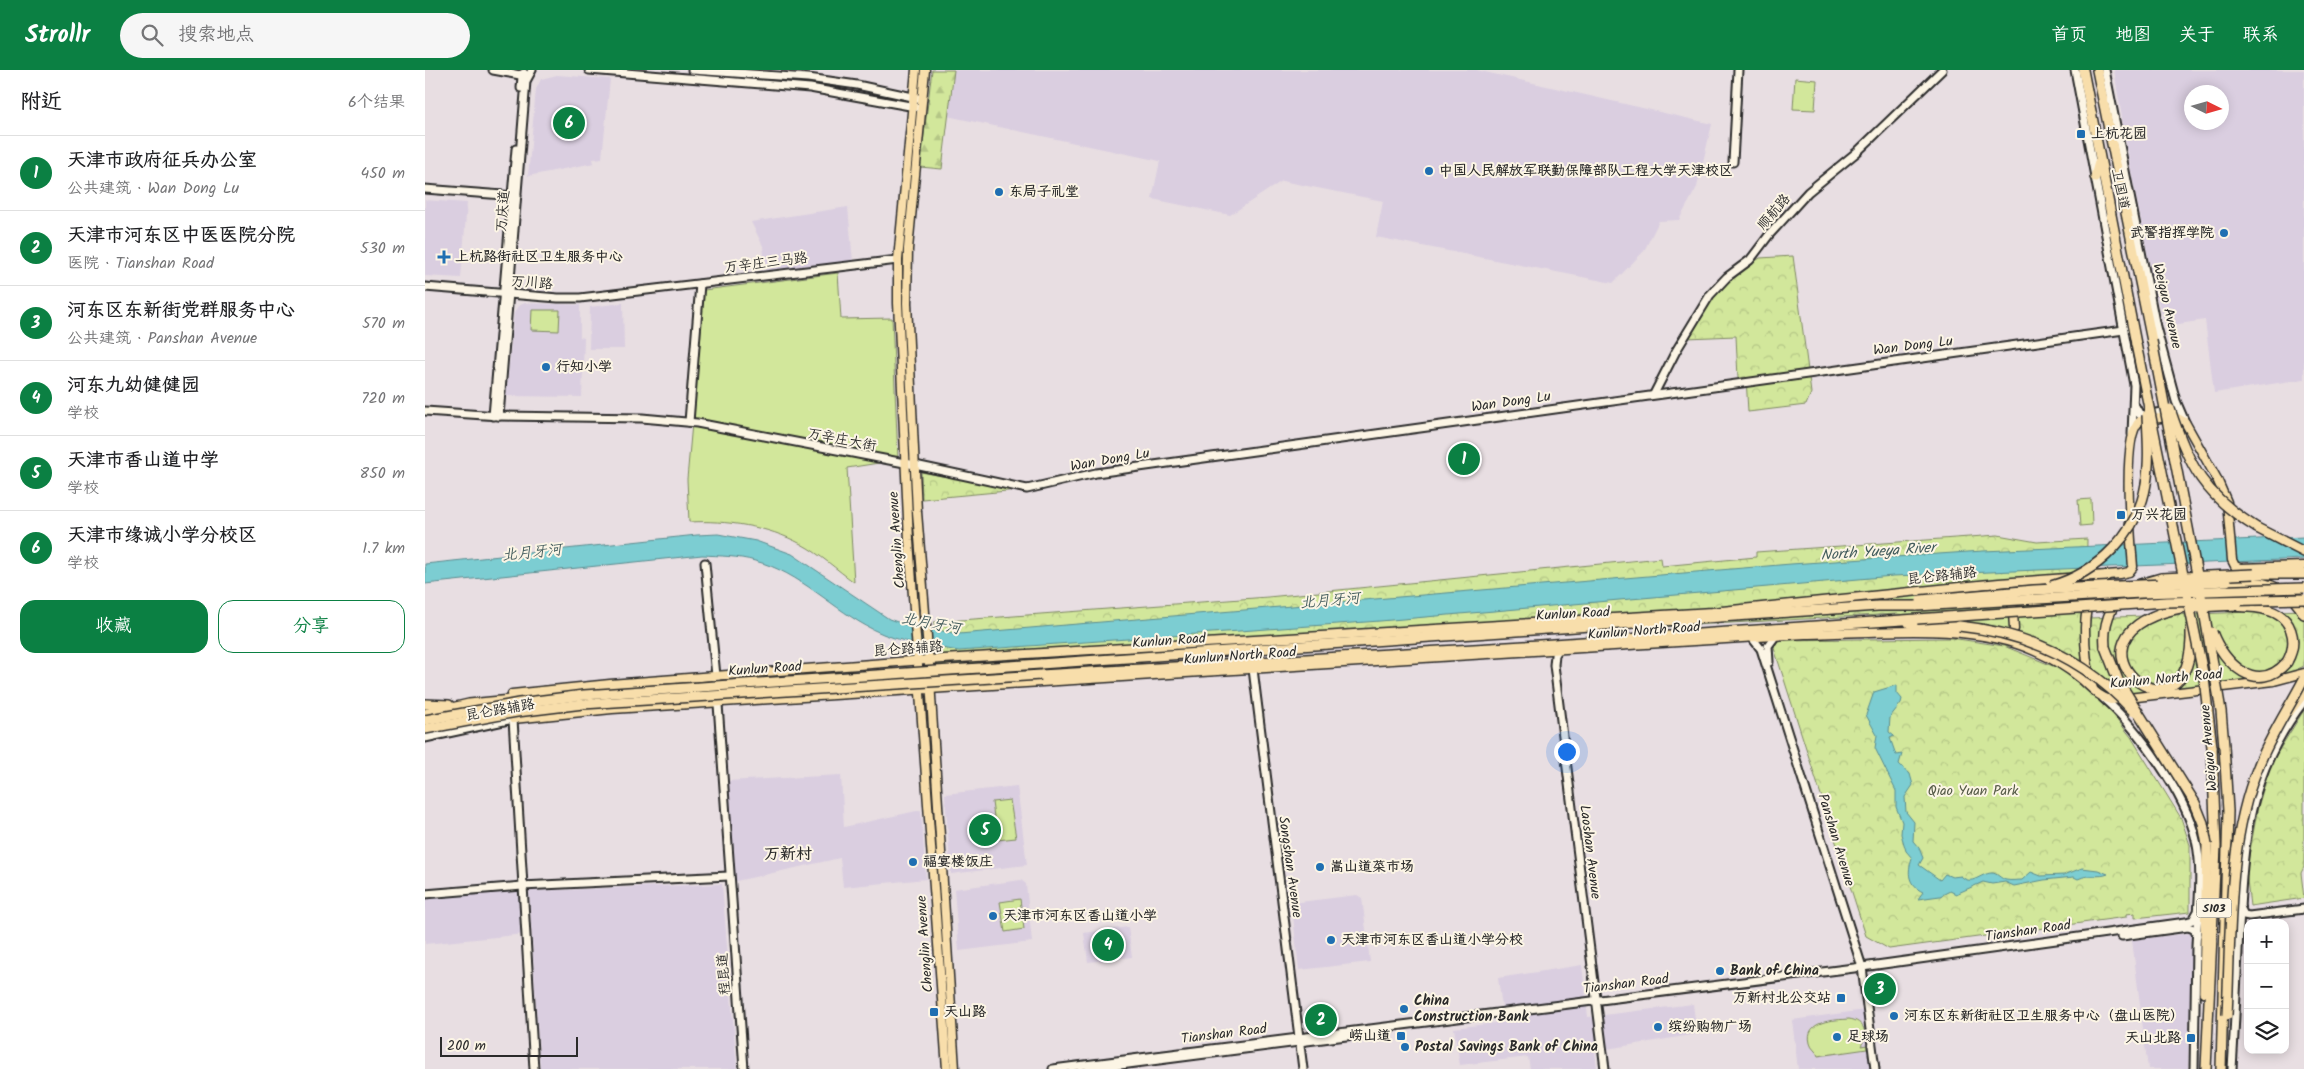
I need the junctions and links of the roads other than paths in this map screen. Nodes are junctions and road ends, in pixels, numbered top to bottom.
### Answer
1 (493, 70) edge
2 (531, 70) edge
3 (589, 70) edge
4 (692, 70) edge
5 (916, 70) edge
6 (925, 70) edge
7 (1739, 70) edge
8 (1942, 70) edge
9 (2075, 70) edge
10 (2083, 70) edge
11 (2097, 70) edge
12 (2105, 70) edge
13 (520, 75) junction
14 (2086, 87) junction
15 (913, 97) junction
16 (922, 99) junction
17 (912, 107) junction
18 (921, 108) junction
19 (2111, 144) junction
20 (2121, 155) junction
21 (2100, 159) junction
22 (1734, 162) dead end
23 (2117, 174) junction
24 (2095, 177) junction
25 (425, 189) edge
26 (515, 196) junction
27 (898, 260) junction
28 (700, 284) junction
29 (425, 287) edge
30 (637, 292) joint
31 (506, 294) junction
32 (2123, 330) junction
33 (2152, 341) joint
34 (2136, 344) joint
35 (2158, 375) junction
36 (1654, 394) junction
37 (2146, 394) junction
38 (2176, 400) junction
39 (2135, 403) junction
40 (425, 411) edge
41 (496, 416) junction
42 (689, 422) junction
43 (2185, 422) junction
44 (2132, 435) junction
45 (905, 464) junction
46 (915, 465) junction
47 (2304, 552) edge
48 (705, 563) dead end
49 (2304, 566) edge
50 (2304, 574) edge
51 (2108, 575) junction
52 (2004, 582) junction
53 (2304, 588) edge
54 (2033, 590) junction
55 (2288, 599) junction
56 (2304, 599) edge
57 (1917, 603) junction
58 (2125, 606) junction
59 (2226, 606) junction
60 (1751, 608) junction
61 (2188, 610) junction
62 (2204, 611) junction
63 (2304, 614) edge
64 (1716, 619) junction
65 (1879, 622) junction
66 (1783, 629) junction
67 (1743, 630) junction
68 (1774, 636) junction
69 (1753, 637) junction
70 (1307, 638) junction
71 (2008, 642) junction
72 (1338, 643) junction
73 (1567, 643) junction
74 (1539, 645) junction
75 (1557, 651) junction
76 (1547, 652) junction
77 (963, 658) junction
78 (918, 660) junction
79 (929, 660) junction
80 (1253, 669) junction
81 (2304, 673) edge
82 (716, 676) junction
83 (2304, 680) edge
84 (2274, 681) junction
85 (607, 687) junction
86 (965, 688) junction
87 (2093, 689) junction
88 (930, 690) junction
89 (920, 691) junction
90 (2304, 693) edge
91 (512, 694) dead end
92 (584, 695) junction
93 (2103, 698) junction
94 (2304, 700) edge
95 (717, 702) junction
96 (425, 704) edge
97 (469, 704) junction
98 (608, 707) junction
99 (425, 714) edge
100 (2285, 718) junction
101 (513, 719) junction
102 (425, 720) edge
103 (425, 726) edge
104 (2150, 730) junction
105 (425, 738) edge
106 (729, 876) junction
107 (522, 886) junction
108 (425, 894) edge
109 (2240, 906) junction
110 (2304, 910) edge
111 (2197, 913) junction
112 (2239, 928) junction
113 (2197, 935) junction
114 (1864, 968) junction
115 (1595, 1002) junction
116 (1300, 1040) junction
117 (533, 1069) edge
118 (744, 1069) edge
119 (947, 1069) edge
120 (955, 1069) edge
121 (1053, 1069) edge
122 (1089, 1069) edge
123 (1303, 1069) edge
124 (1604, 1069) edge
125 (1876, 1069) edge
126 (2194, 1069) edge
127 (2206, 1069) edge
128 (2222, 1069) edge
129 (2232, 1069) edge

1 - 13 street
2 - 13 street
2 - 26 street, 万庆道
3 - 17 street
4 - 15 street
5 - 15 main road, Chenglin Avenue
6 - 16 main road, Chenglin Avenue
7 - 22 street
8 - 36 street, 顺航路
9 - 14 street
9 - 24 street
10 - 14 highway, 卫国道
11 - 19 highway, 卫国道
12 - 20 street, Weiguo Avenue
13 - 26 street, 万庆道
14 - 21 highway, 卫国道
15 - 16 street
15 - 17 main road, Chenglin Avenue
16 - 18 main road, Chenglin Avenue
17 - 18 street
17 - 27 main road, Chenglin Avenue
18 - 46 main road, Chenglin Avenue
19 - 20 street
19 - 23 highway, 卫国道
20 - 23 highway
20 - 38 street, Weiguo Avenue
21 - 24 highway
21 - 34 highway, 卫国道
23 - 33 highway, 卫国道
24 - 32 street
25 - 26 street
26 - 31 street, 万庆道
27 - 28 street, 万辛庄三马路
27 - 45 main road, Chenglin Avenue
28 - 30 street, 万辛庄三马路
28 - 42 street
29 - 31 street, 万川路
30 - 31 street, 万川路
31 - 41 street, 万庆道
32 - 36 street, Wan Dong Lu
32 - 39 street
33 - 35 highway, Weiguo Avenue, bridge
34 - 37 highway, Weiguo Avenue, bridge
35 - 47 highway, bridge
35 - 62 highway, Weiguo Avenue, bridge
36 - 46 street, Wan Dong Lu
37 - 54 highway, bridge
37 - 61 highway, Weiguo Avenue, bridge
38 - 39 street
38 - 43 street, Weiguo Avenue
39 - 44 street
40 - 41 street, 万辛庄大街
41 - 42 street, 万辛庄大街
42 - 45 street, 万辛庄大街
43 - 44 main road
43 - 49 main road, Weiguo Avenue
44 - 51 main road, 昆仑路辅路
45 - 46 street, Wan Dong Lu
45 - 78 main road, Chenglin Avenue
46 - 79 main road, Chenglin Avenue
48 - 82 street, 程昆道
50 - 104 highway, bridge
51 - 52 main road, 昆仑路辅路
51 - 87 main road
52 - 60 main road, 昆仑路辅路
52 - 71 main road
53 - 57 highway, bridge
54 - 57 highway, bridge
54 - 63 highway, bridge
55 - 56 highway, bridge
55 - 58 highway, bridge
55 - 59 highway, bridge
57 - 64 highway, Kunlun Road
58 - 61 highway, bridge
58 - 65 highway, Kunlun Road, bridge
59 - 61 highway, bridge
59 - 62 highway, bridge
60 - 64 main road
60 - 70 main road, 昆仑路辅路
61 - 61 highway, bridge
61 - 127 highway, Weiguo Avenue / S103, bridge
62 - 128 highway, Weiguo Avenue / S103, bridge
64 - 72 highway, Kunlun Road
65 - 66 highway, Kunlun Road
65 - 104 highway, bridge
66 - 67 highway, Kunlun Road
66 - 68 street
67 - 69 street, Panshan Avenue
67 - 73 highway, Kunlun Road
68 - 69 main road, Kunlun North Road
68 - 71 main road, Kunlun North Road
68 - 114 street, Panshan Avenue
69 - 75 main road, Kunlun North Road
69 - 114 street, Panshan Avenue
70 - 72 highway
70 - 77 main road, 昆仑路辅路
71 - 87 main road, Kunlun North Road
72 - 92 highway, Kunlun Road, bridge
73 - 74 highway, Kunlun Road
73 - 75 street
74 - 76 street
74 - 103 highway, Kunlun Road, bridge
75 - 76 main road, Kunlun North Road
75 - 115 street, Laoshan Avenue
76 - 80 main road, Kunlun North Road
76 - 115 street, Laoshan Avenue
77 - 79 main road, 昆仑路辅路
77 - 86 street
78 - 79 main road, 昆仑路辅路
78 - 82 main road, 昆仑路辅路
78 - 89 main road, Chenglin Avenue
79 - 88 main road, Chenglin Avenue
80 - 86 main road, 昆仑路辅路
80 - 116 street, Songshan Avenue
81 - 84 main road
82 - 85 main road, 昆仑路辅路
82 - 95 street, 程昆道
83 - 84 main road
83 - 100 highway, bridge
84 - 93 main road, Kunlun North Road
85 - 91 main road, 昆仑路辅路
85 - 98 main road
85 - 103 street, 昆仑路辅路
86 - 88 main road, 昆仑路辅路
87 - 93 main road, Kunlun North Road
88 - 89 main road, 昆仑路辅路
88 - 120 main road, Chenglin Avenue
89 - 95 main road, 昆仑路辅路
89 - 119 main road, Chenglin Avenue
90 - 100 highway
92 - 97 highway, bridge
92 - 102 highway, Kunlun Road, bridge
93 - 111 street
94 - 109 street
95 - 98 main road, 昆仑路辅路
95 - 106 street, 程昆道
96 - 97 highway
97 - 99 highway
98 - 101 main road, 昆仑路辅路
98 - 103 street, 昆仑路辅路
100 - 128 highway, bridge
101 - 105 street, 昆仑路辅路
101 - 107 street
104 - 127 highway, bridge
106 - 107 street
106 - 118 street, 程昆道
107 - 108 street
107 - 117 street
109 - 110 street
109 - 112 street
110 - 112 street
111 - 113 street
111 - 114 street, Tianshan Road
112 - 129 street
113 - 114 street, Tianshan Road
113 - 126 street
114 - 115 street, Tianshan Road
114 - 125 street, Panshan Avenue
115 - 116 street, Tianshan Road
115 - 124 street, Laoshan Avenue
116 - 121 street, Tianshan Road
116 - 122 street, Tianshan Road
116 - 123 street, Songshan Avenue

